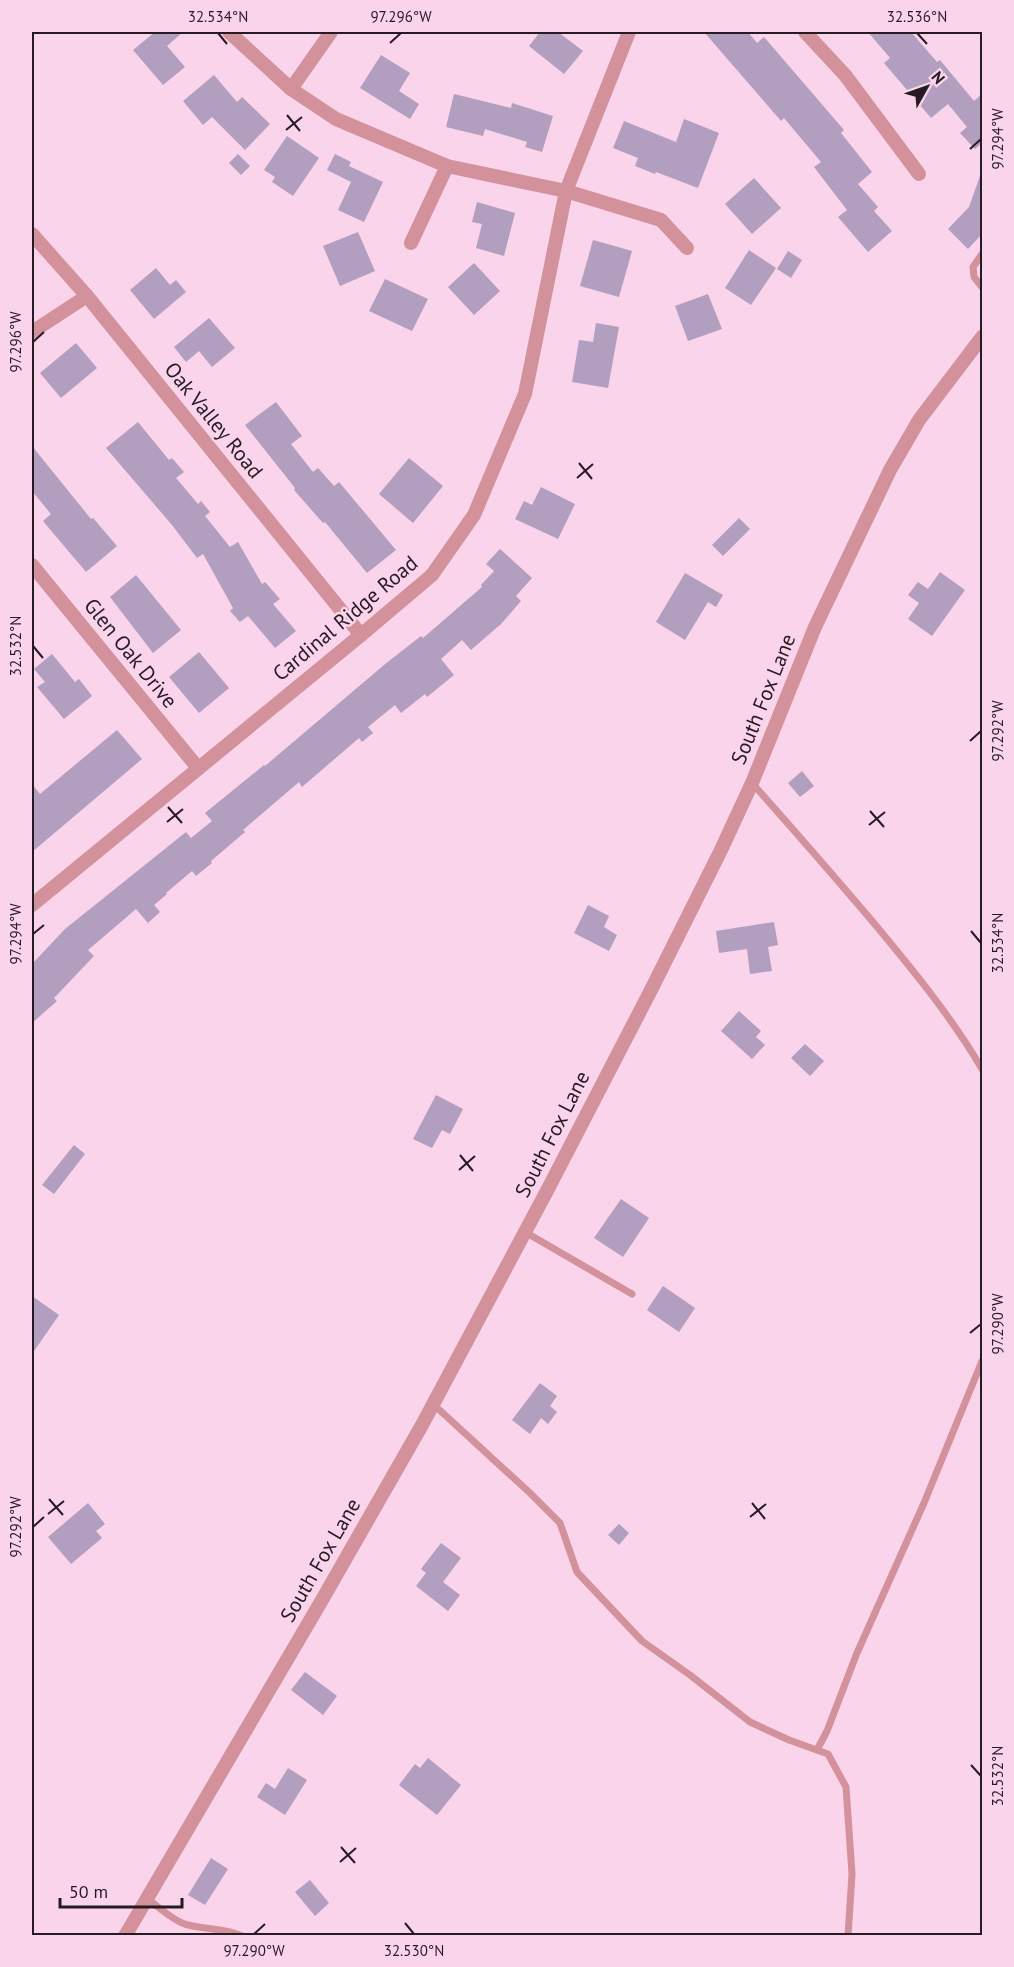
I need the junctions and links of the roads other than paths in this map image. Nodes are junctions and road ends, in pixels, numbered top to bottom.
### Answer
1 (229, 32) edge
2 (330, 32) edge
3 (629, 32) edge
4 (805, 32) edge
5 (291, 89) junction
6 (447, 166) junction
7 (919, 174) dead end
8 (566, 191) junction
9 (32, 234) edge
10 (411, 243) dead end
11 (687, 248) dead end
12 (982, 254) edge
13 (982, 287) edge
14 (87, 296) junction
15 (32, 332) edge
16 (982, 337) edge
17 (32, 565) edge
18 (361, 635) junction
19 (198, 768) junction
20 (752, 783) junction
21 (32, 905) edge
22 (982, 1069) edge
23 (525, 1232) junction
24 (632, 1294) dead end
25 (982, 1362) edge
26 (433, 1404) junction
27 (817, 1750) junction
28 (147, 1898) junction
29 (125, 1935) edge
30 (242, 1935) edge
31 (848, 1935) edge

1 - 5 street
2 - 5 street
3 - 8 street, Cardinal Ridge Road
4 - 7 street
5 - 6 street
6 - 8 street
6 - 10 street
8 - 11 street
8 - 18 street, Cardinal Ridge Road
9 - 14 street, Oak Valley Road
12 - 13 lane
14 - 15 street
14 - 18 street, Oak Valley Road
16 - 20 street, South Fox Lane
17 - 19 street, Glen Oak Drive
18 - 19 street, Cardinal Ridge Road
19 - 21 street, Cardinal Ridge Road
20 - 22 lane
20 - 23 street, South Fox Lane
23 - 24 lane
23 - 26 street, South Fox Lane
25 - 27 lane
26 - 27 lane
26 - 28 street, South Fox Lane
27 - 31 lane
28 - 29 street, South Fox Lane
28 - 30 lane

